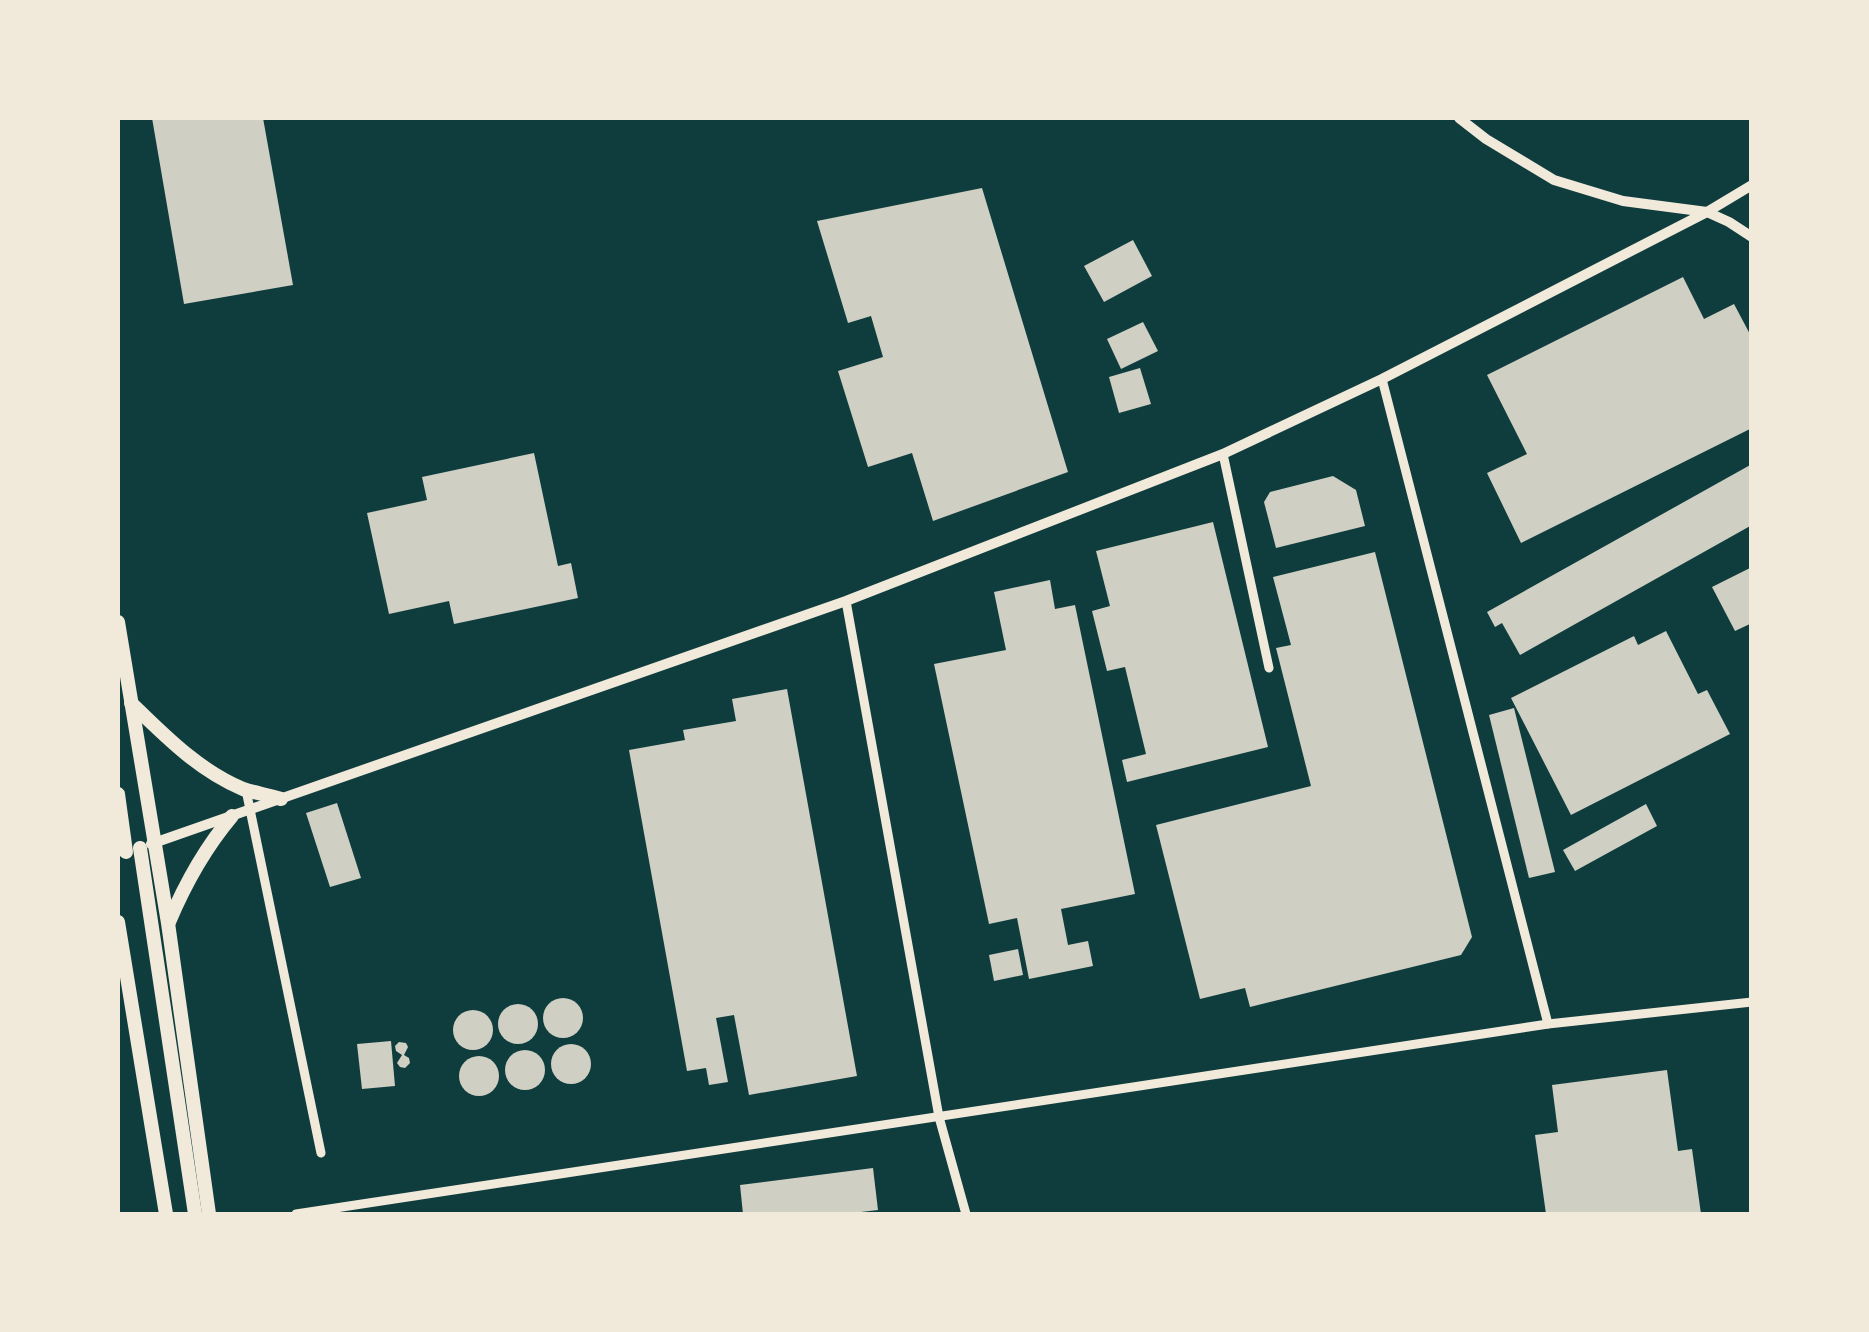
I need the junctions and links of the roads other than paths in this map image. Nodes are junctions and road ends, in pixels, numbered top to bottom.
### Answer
1 (1460, 118) edge
2 (1752, 185) edge
3 (1706, 212) junction
4 (1752, 238) edge
5 (1382, 379) junction
6 (1223, 454) junction
7 (846, 601) junction
8 (118, 622) edge
9 (1269, 668) dead end
10 (131, 702) junction
11 (246, 790) junction
12 (118, 794) edge
13 (282, 798) junction
14 (252, 809) junction
15 (232, 816) junction
16 (135, 849) edge
17 (118, 922) edge
18 (168, 923) junction
19 (1752, 1002) edge
20 (1548, 1024) junction
21 (940, 1117) junction
22 (320, 1153) dead end
23 (166, 1214) edge
24 (195, 1214) edge
25 (208, 1214) edge
26 (296, 1214) edge
27 (966, 1214) edge

1 - 3 street
2 - 3 street
3 - 4 street
3 - 5 street
5 - 6 street
5 - 20 street
6 - 7 street
6 - 9 street
7 - 13 street
7 - 21 street
8 - 10 main road
10 - 11 main road
10 - 16 main road
11 - 13 main road
11 - 14 street
12 - 16 main road
13 - 14 street
14 - 15 street
14 - 22 street
15 - 16 street
15 - 18 main road
16 - 18 main road
16 - 24 main road
17 - 23 main road
18 - 25 main road
19 - 20 street
20 - 21 street
21 - 26 street
21 - 27 street

